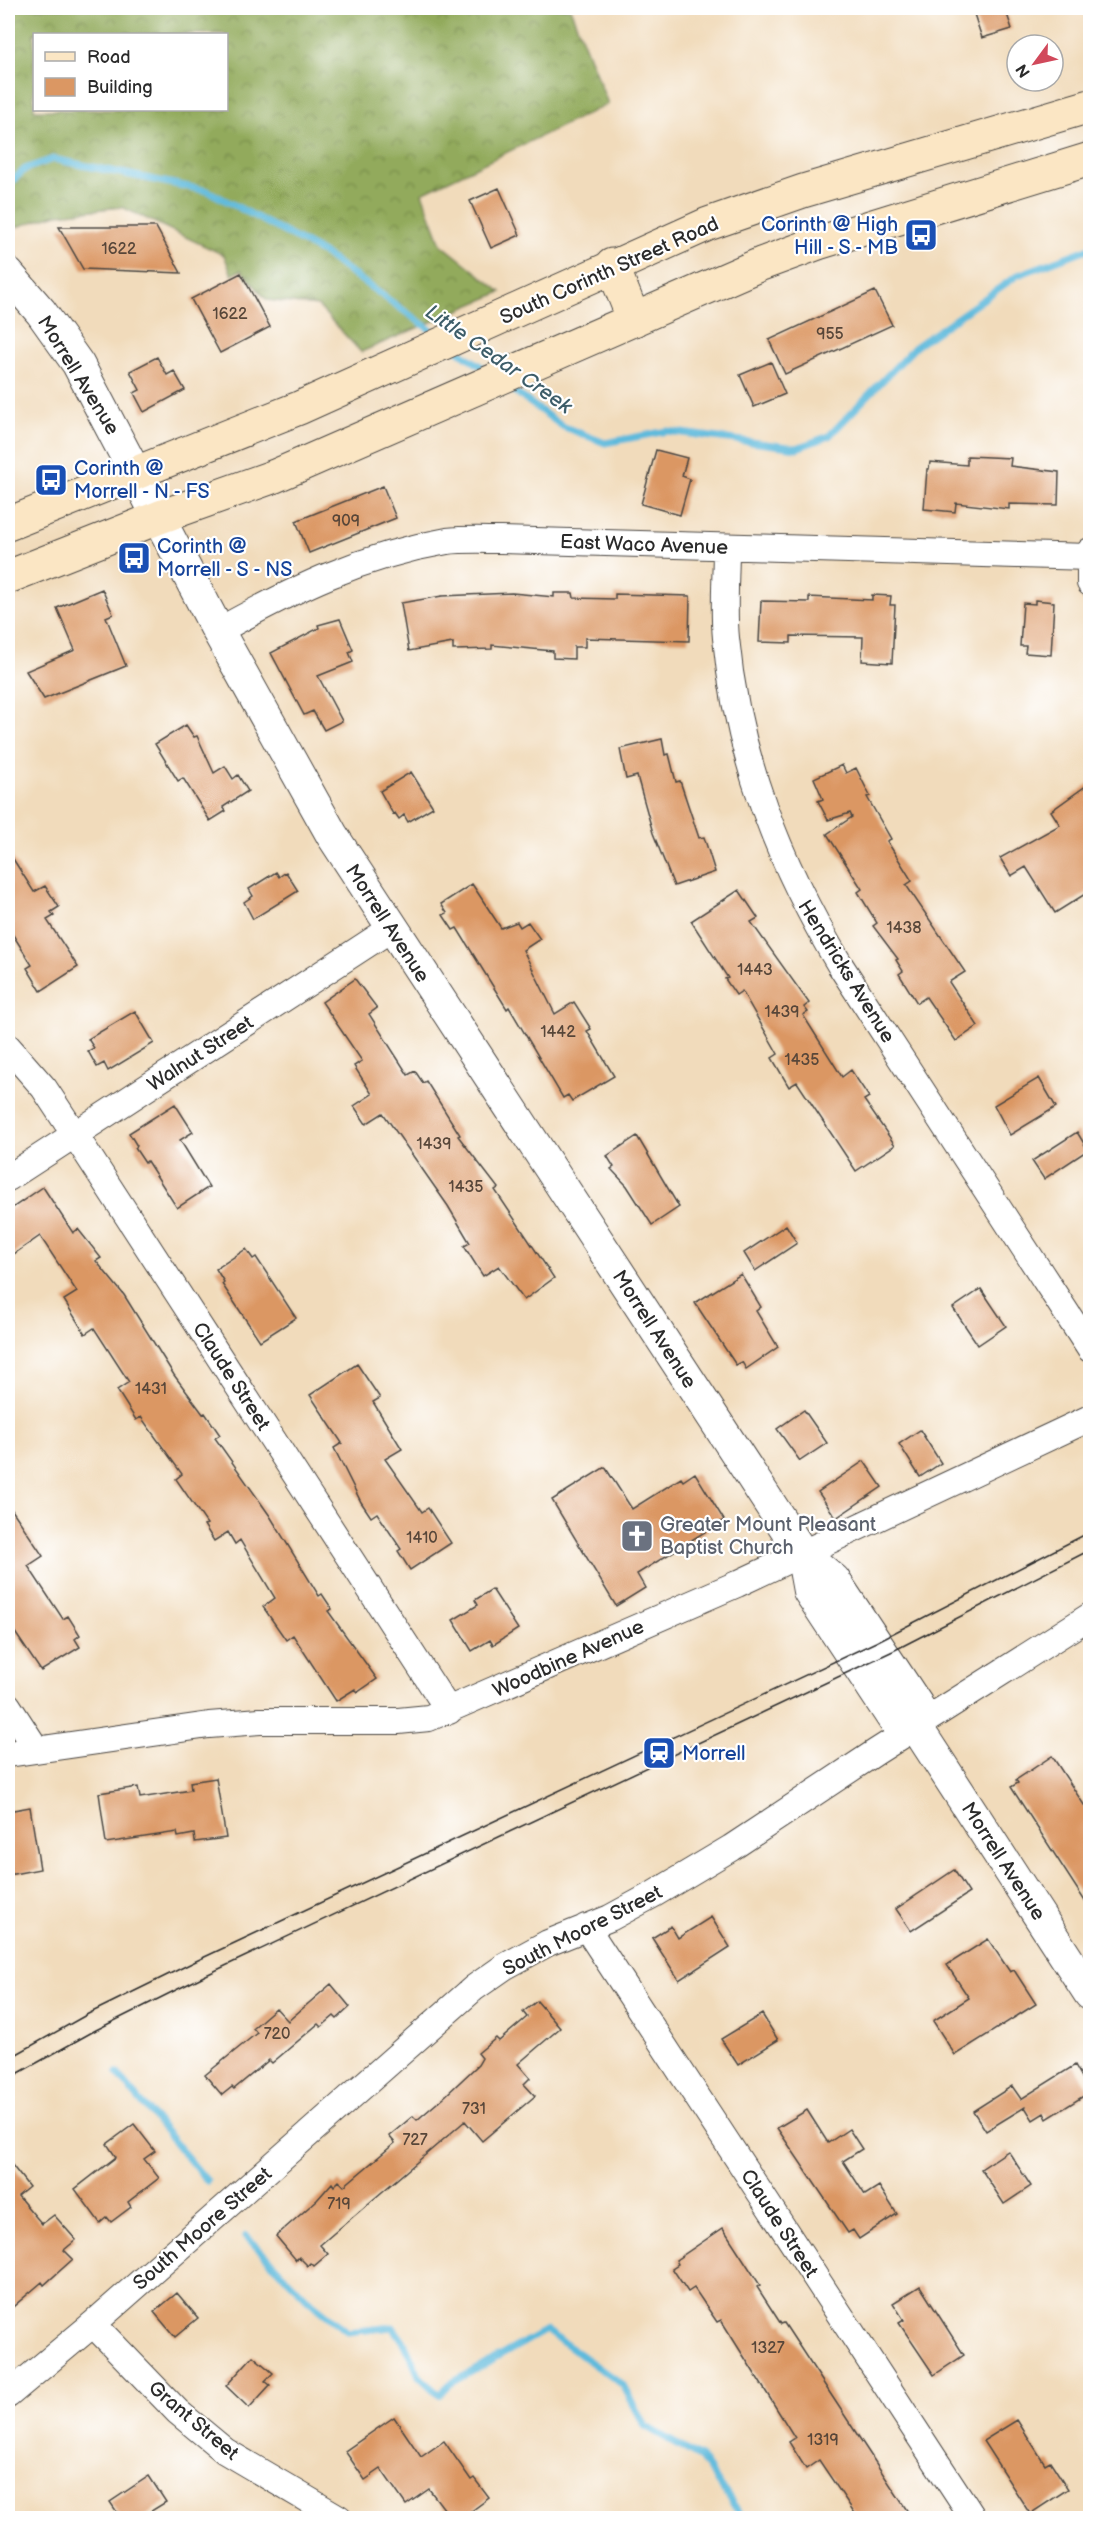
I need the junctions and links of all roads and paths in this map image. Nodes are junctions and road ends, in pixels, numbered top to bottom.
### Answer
1 (1090, 106) edge
2 (995, 136) junction
3 (1090, 159) edge
4 (1008, 186) junction
5 (612, 265) junction
6 (8, 274) edge
7 (634, 320) junction
8 (136, 472) junction
9 (160, 517) junction
10 (8, 524) edge
11 (726, 547) junction
12 (1090, 555) edge
13 (8, 577) edge
14 (1090, 583) edge
15 (218, 631) junction
16 (392, 928) junction
17 (8, 1047) edge
18 (75, 1135) junction
19 (8, 1178) edge
20 (1090, 1348) edge
21 (1090, 1418) edge
22 (802, 1553) junction
23 (1090, 1616) edge
24 (8, 1706) edge
25 (449, 1711) junction
26 (917, 1728) junction
27 (36, 1749) junction
28 (8, 1754) edge
29 (586, 1927) junction
30 (1090, 1994) edge
31 (93, 2324) junction
32 (8, 2396) edge
33 (339, 2518) edge
34 (973, 2518) edge

1 - 2 main road, South Corinth Street Road
2 - 4 main road
2 - 5 main road, South Corinth Street Road
3 - 4 main road
4 - 7 main road
5 - 7 main road
5 - 8 main road, South Corinth Street Road
6 - 8 street, Morrell Avenue
7 - 9 main road
8 - 9 street, Morrell Avenue
8 - 10 main road, South Corinth Street Road
9 - 13 main road
9 - 15 street, Morrell Avenue
11 - 12 street, East Waco Avenue
11 - 15 street, East Waco Avenue
11 - 20 street, Hendricks Avenue
12 - 14 street
15 - 16 street, Morrell Avenue
16 - 18 street, Walnut Street
16 - 22 street, Morrell Avenue
17 - 18 street, Claude Street
18 - 19 street, Walnut Street
18 - 25 street, Claude Street
21 - 22 street, Woodbine Avenue
22 - 25 street, Woodbine Avenue
22 - 26 street, Morrell Avenue
23 - 26 street, South Moore Street
24 - 27 street
25 - 27 street, Woodbine Avenue
26 - 29 street, South Moore Street
26 - 30 street, Morrell Avenue
27 - 28 street, Woodbine Avenue
29 - 31 street, South Moore Street
29 - 34 street, Claude Street
31 - 32 street, South Moore Street
31 - 33 street, Grant Street

